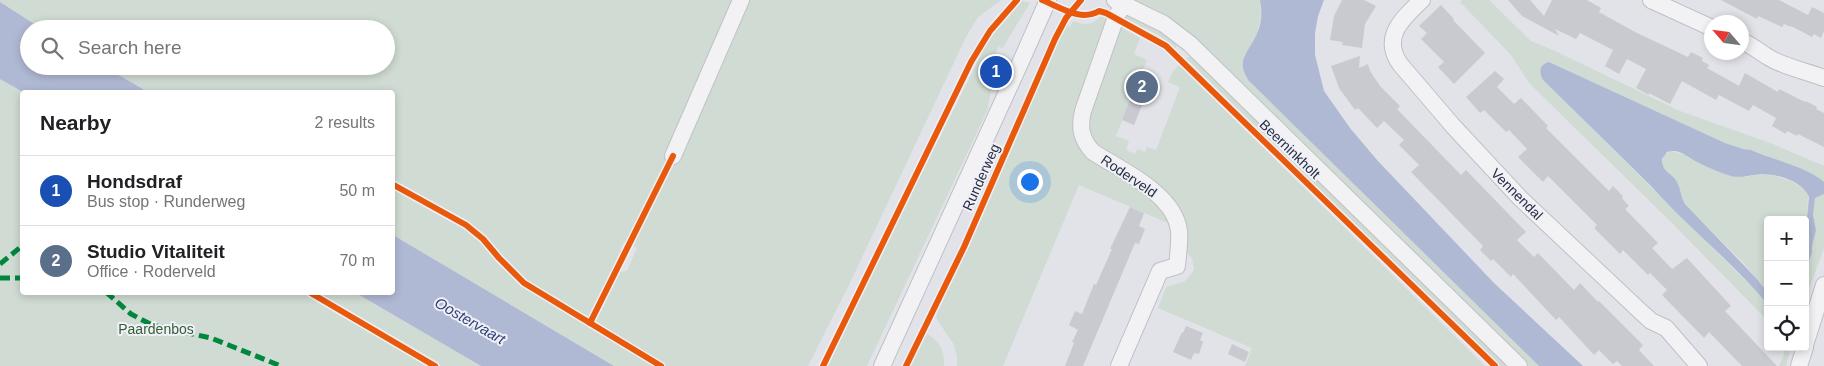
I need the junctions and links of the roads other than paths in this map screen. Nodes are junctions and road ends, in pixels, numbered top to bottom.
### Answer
1 (741, 0) edge
2 (1048, 0) edge
3 (1422, 0) edge
4 (1651, 0) edge
5 (1121, 1) edge
6 (1704, 24) edge
7 (1749, 44) edge
8 (1824, 78) edge
9 (673, 156) dead end
10 (1824, 285) edge
11 (1803, 357) edge
12 (882, 366) edge
13 (1119, 366) edge
14 (1519, 366) edge
15 (1699, 366) edge

1 - 9 street
2 - 12 street, Runderweg
3 - 15 street, Vennendal
4 - 6 street
5 - 13 street, Roderveld
5 - 14 street, Beerninkholt
7 - 8 street
10 - 11 street

